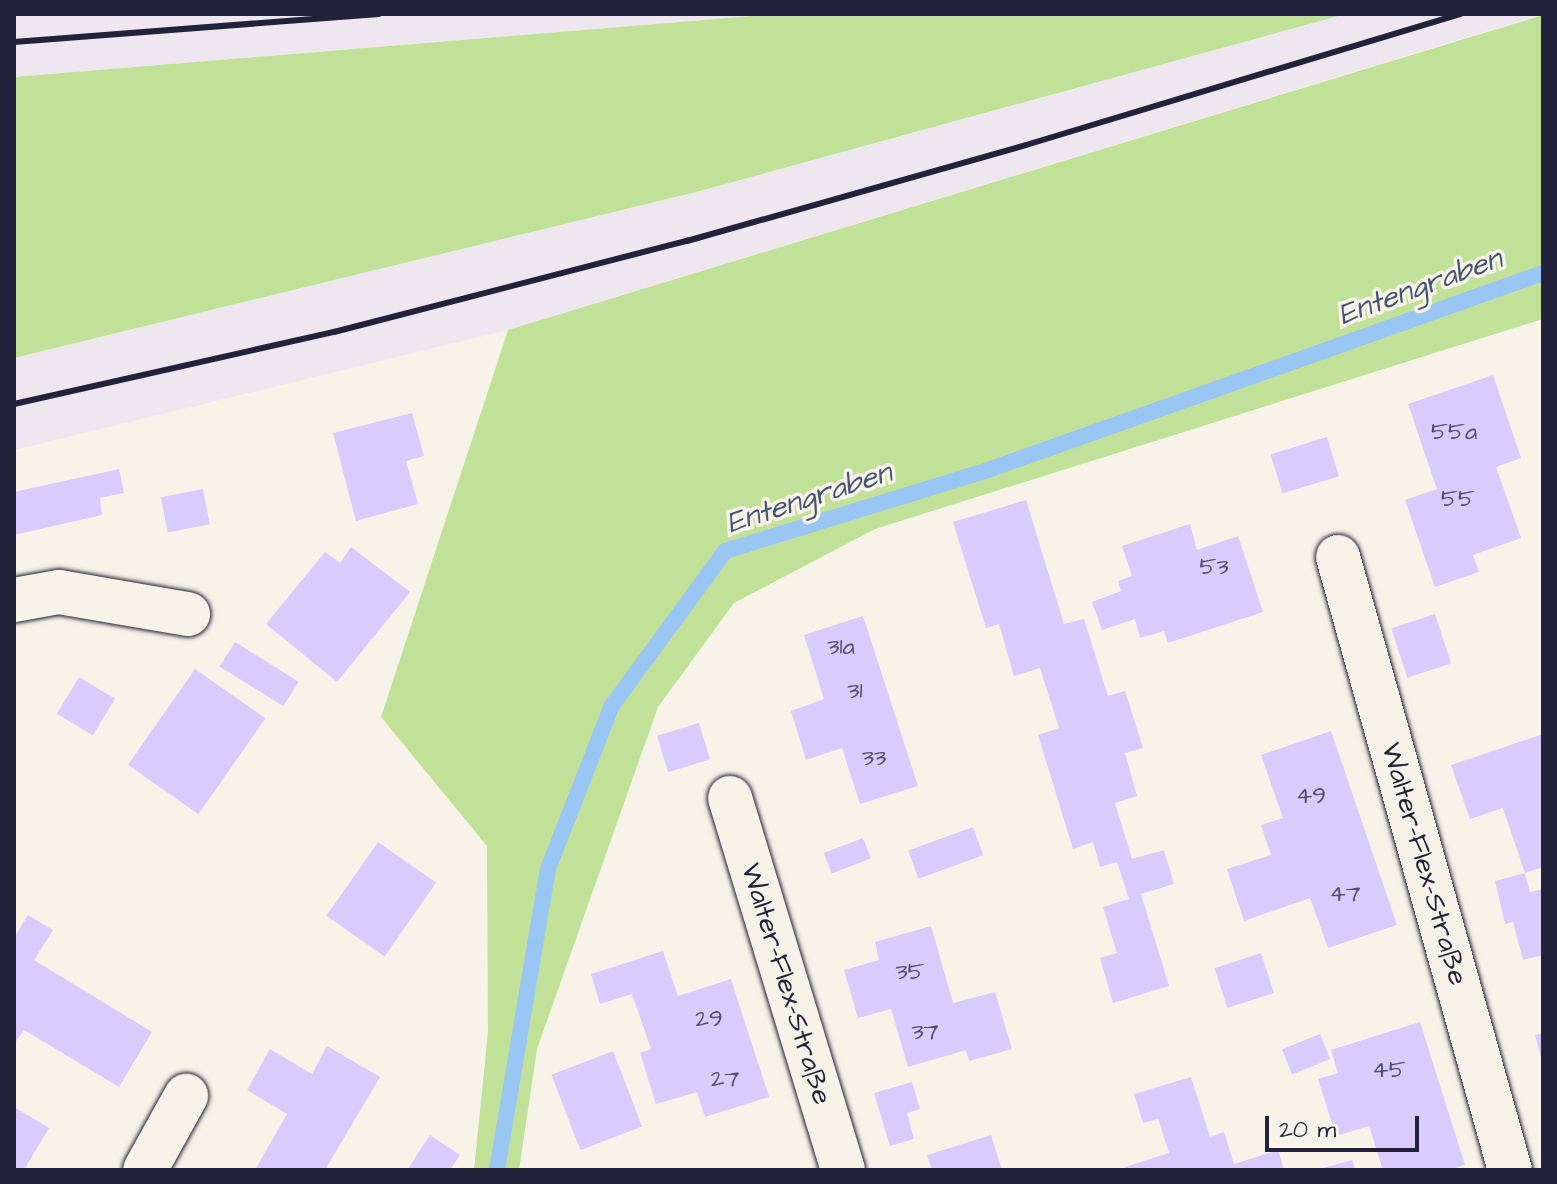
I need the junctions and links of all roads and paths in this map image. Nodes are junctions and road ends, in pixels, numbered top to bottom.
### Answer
1 (1338, 557) dead end
2 (14, 600) edge
3 (188, 614) dead end
4 (730, 798) dead end
5 (186, 1096) dead end
6 (145, 1170) edge
7 (843, 1170) edge
8 (1510, 1170) edge

1 - 8 street, Walter-Flex-Straße
2 - 3 street
4 - 7 street, Walter-Flex-Straße
5 - 6 street

